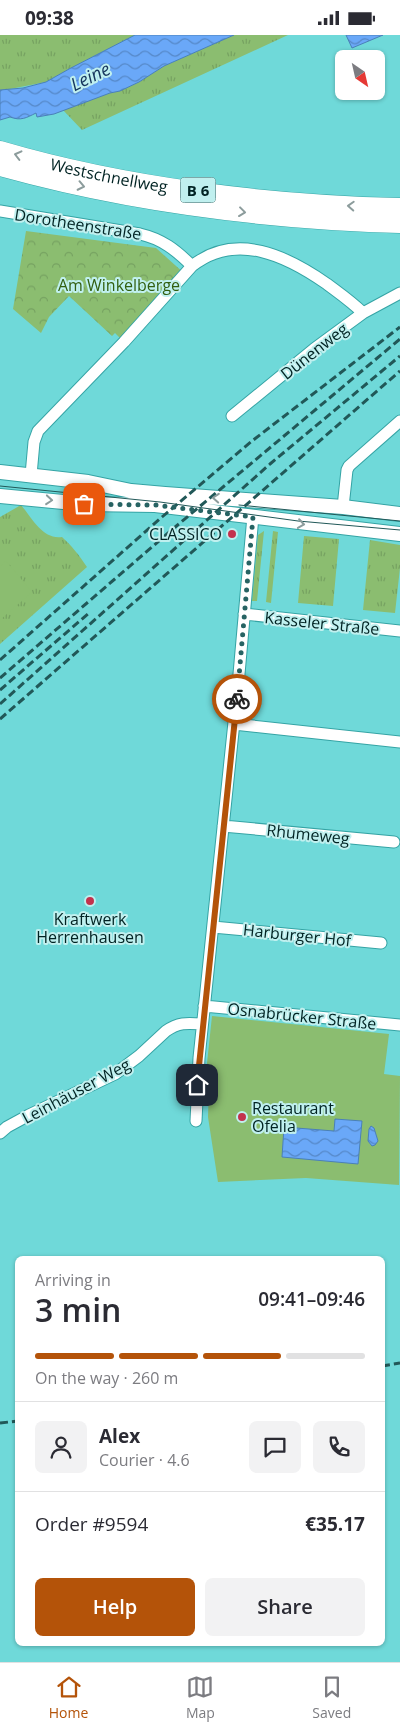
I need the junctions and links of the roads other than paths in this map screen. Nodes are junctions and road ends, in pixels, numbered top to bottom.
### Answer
1 (0, 150) edge
2 (0, 167) edge
3 (400, 207) edge
4 (0, 211) edge
5 (400, 224) edge
6 (192, 266) junction
7 (400, 293) edge
8 (363, 313) junction
9 (232, 416) dead end
10 (400, 421) edge
11 (0, 472) edge
12 (31, 475) junction
13 (0, 495) edge
14 (343, 507) junction
15 (400, 514) edge
16 (253, 517) junction
17 (400, 534) edge
18 (244, 614) junction
19 (400, 631) edge
20 (234, 724) junction
21 (400, 743) edge
22 (223, 826) junction
23 (394, 842) dead end
24 (213, 927) junction
25 (381, 943) dead end
26 (204, 1006) junction
27 (202, 1024) junction
28 (400, 1025) edge
29 (196, 1121) dead end
30 (0, 1133) edge

3 -> 1 highway, Westschnellweg / B 6
2 -> 5 highway, Westschnellweg / B 6
4 - 6 street, Dorotheenstraße
6 - 8 street
6 - 12 street
7 - 8 street, Dünenweg
8 - 9 street, Dünenweg
10 - 14 street
11 - 12 street
14 -> 12 street
13 -> 16 street
14 - 15 street
16 -> 17 street
16 - 18 street
18 - 19 street, Kasseler Straße
18 - 20 street
20 - 21 street
20 - 22 street
22 - 23 street, Rhumeweg
22 - 24 street
24 - 25 street, Harburger Hof
24 - 26 street
26 - 27 street
26 - 28 street, Osnabrücker Straße
27 - 29 street
27 - 30 street, Leinhäuser Weg

